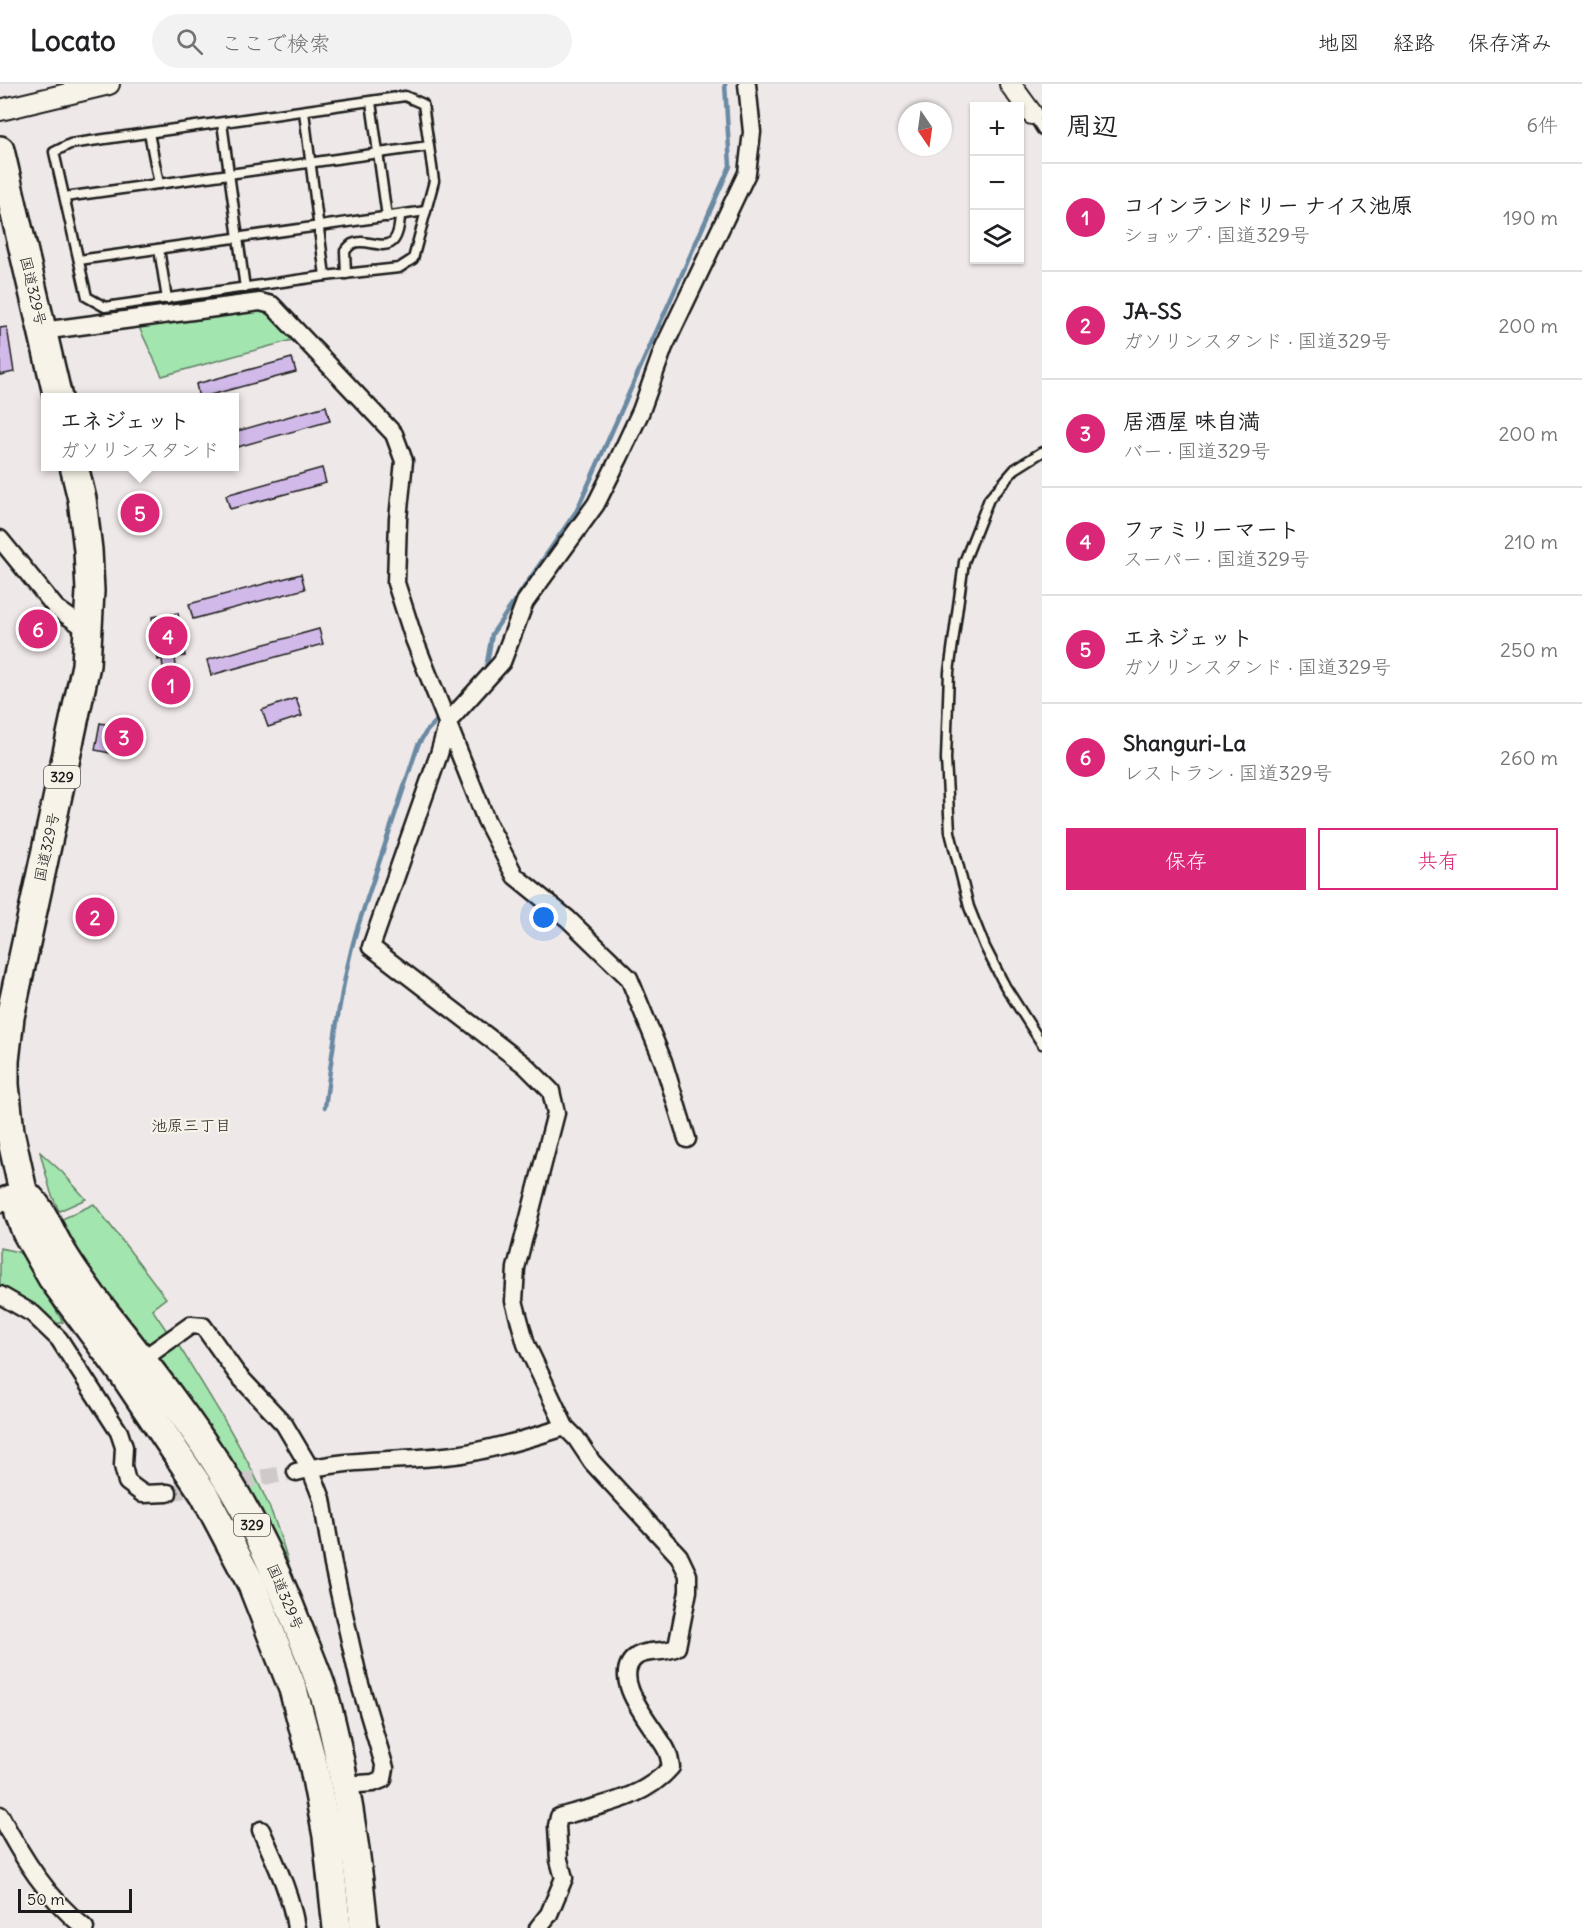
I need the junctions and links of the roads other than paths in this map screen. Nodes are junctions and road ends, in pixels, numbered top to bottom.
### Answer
1 (109, 84) edge
2 (747, 84) edge
3 (1010, 84) edge
4 (371, 102) junction
5 (0, 110) edge
6 (304, 112) junction
7 (1037, 122) edge
8 (222, 123) junction
9 (149, 133) junction
10 (429, 146) junction
11 (0, 150) edge
12 (378, 153) junction
13 (310, 163) junction
14 (229, 174) junction
15 (159, 184) junction
16 (65, 198) junction
17 (426, 211) junction
18 (400, 215) junction
19 (387, 217) junction
20 (319, 226) junction
21 (238, 237) junction
22 (159, 249) junction
23 (79, 260) junction
24 (346, 274) junction
25 (326, 276) junction
26 (245, 288) junction
27 (167, 299) junction
28 (227, 299) junction
29 (42, 332) junction
30 (57, 393) edge
31 (1042, 452) edge
32 (75, 471) edge
33 (0, 539) edge
34 (89, 631) junction
35 (447, 722) junction
36 (1042, 1044) edge
37 (687, 1139) dead end
38 (12, 1196) edge
39 (0, 1295) edge
40 (81, 1317) junction
41 (58, 1339) junction
42 (143, 1359) junction
43 (565, 1427) junction
44 (303, 1470) junction
45 (168, 1493) tunnel mouth
46 (345, 1785) junction
47 (0, 1815) edge
48 (261, 1830) dead end
49 (85, 1928) edge
50 (296, 1928) edge
51 (337, 1928) edge
52 (364, 1928) edge
53 (538, 1928) edge

1 - 5 street
2 - 35 street
3 - 7 street
4 - 6 lane
4 - 10 lane
4 - 12 lane
6 - 8 lane
6 - 13 lane
8 - 9 lane
8 - 14 lane
9 - 15 lane
9 - 16 lane
10 - 12 lane
10 - 17 lane
11 - 29 highway, 国道329号
12 - 13 lane
12 - 19 lane
13 - 14 lane
13 - 20 lane
14 - 15 lane
14 - 21 lane
15 - 16 lane
16 - 23 lane
17 - 18 lane
17 - 24 lane
18 - 19 lane
18 - 24 lane
19 - 20 lane
20 - 21 lane
20 - 25 lane
21 - 22 lane
21 - 26 lane
22 - 23 lane
22 - 27 lane
23 - 27 lane
24 - 25 lane
25 - 26 lane
26 - 28 lane
27 - 28 lane
28 - 29 street
28 - 35 street
29 - 30 highway, 国道329号
31 - 36 lane
32 - 34 highway, 国道329号 / 329
33 - 34 street
34 - 38 highway, 国道329号 / 329
35 - 37 street
35 - 43 street
38 - 40 highway, 国道329号 / 329
38 - 42 highway, 国道329号 / 329
39 - 41 street
40 - 41 street
40 - 51 highway, 国道329号 / 329
41 - 45 street
42 - 44 street
42 - 46 highway, 国道329号 / 329
43 - 44 street
43 - 53 street
44 - 46 street
46 - 52 highway, 国道329号 / 329
47 - 49 street
48 - 50 street

